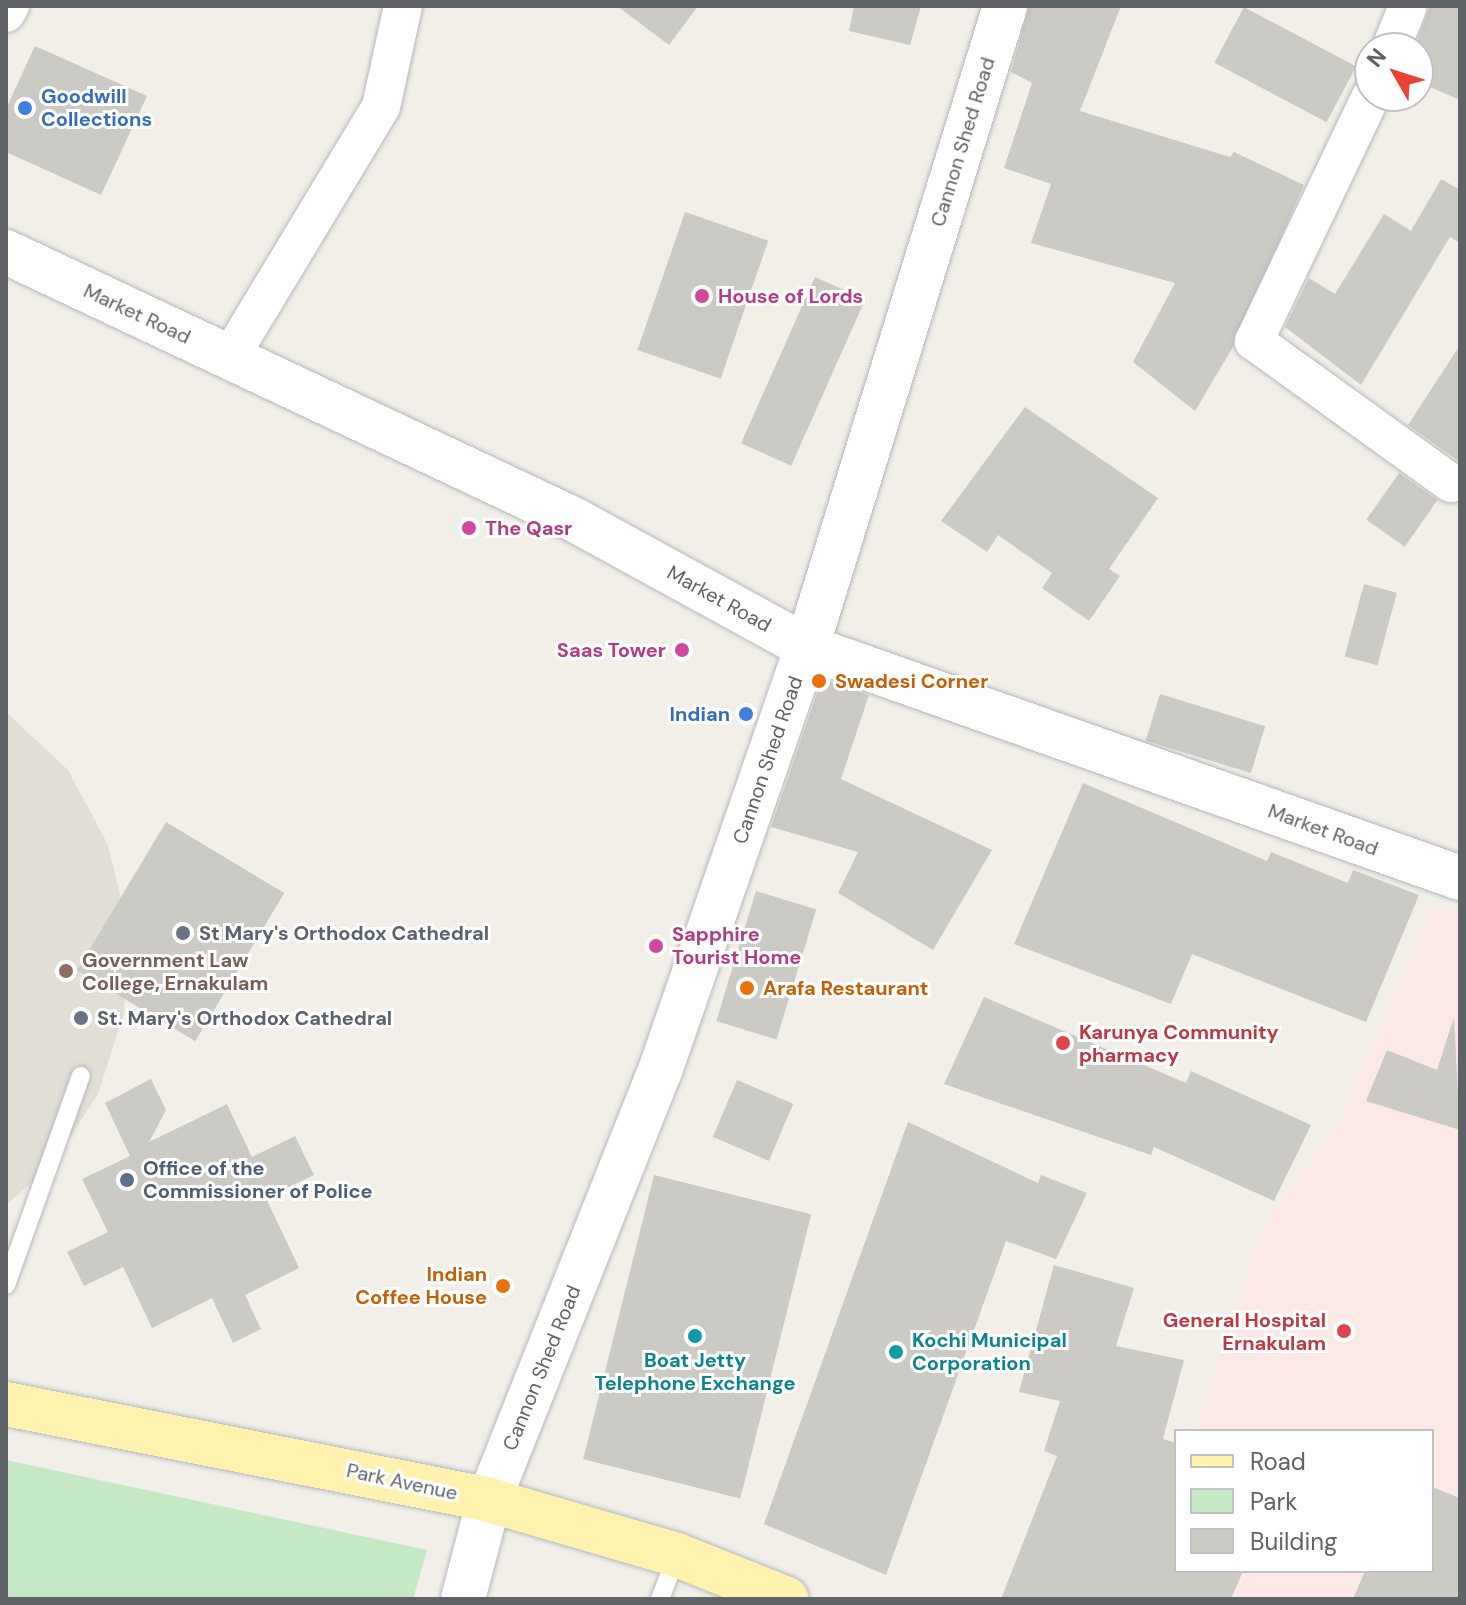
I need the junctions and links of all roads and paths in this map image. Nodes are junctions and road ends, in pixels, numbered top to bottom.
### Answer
1 (10, 6) edge
2 (403, 6) edge
3 (1005, 6) edge
4 (1408, 6) edge
5 (6, 13) edge
6 (1397, 32) edge
7 (1363, 112) edge
8 (6, 252) edge
9 (230, 357) junction
10 (1451, 483) dead end
11 (807, 647) junction
12 (1460, 878) edge
13 (81, 1076) dead end
14 (6, 1285) edge
15 (6, 1404) edge
16 (489, 1500) junction
17 (677, 1555) junction
18 (463, 1599) edge
19 (660, 1599) edge
20 (787, 1599) edge

1 - 5 street
2 - 9 street
3 - 11 street, Cannon Shed Road
4 - 6 street
7 - 10 street
8 - 9 street, Market Road
9 - 11 street, Market Road
11 - 12 street, Market Road
11 - 16 street, Cannon Shed Road
13 - 14 lane
15 - 16 main road, Park Avenue
16 - 17 main road, Park Avenue
16 - 18 street, Cannon Shed Road
17 - 19 lane
17 - 20 main road, Park Avenue

